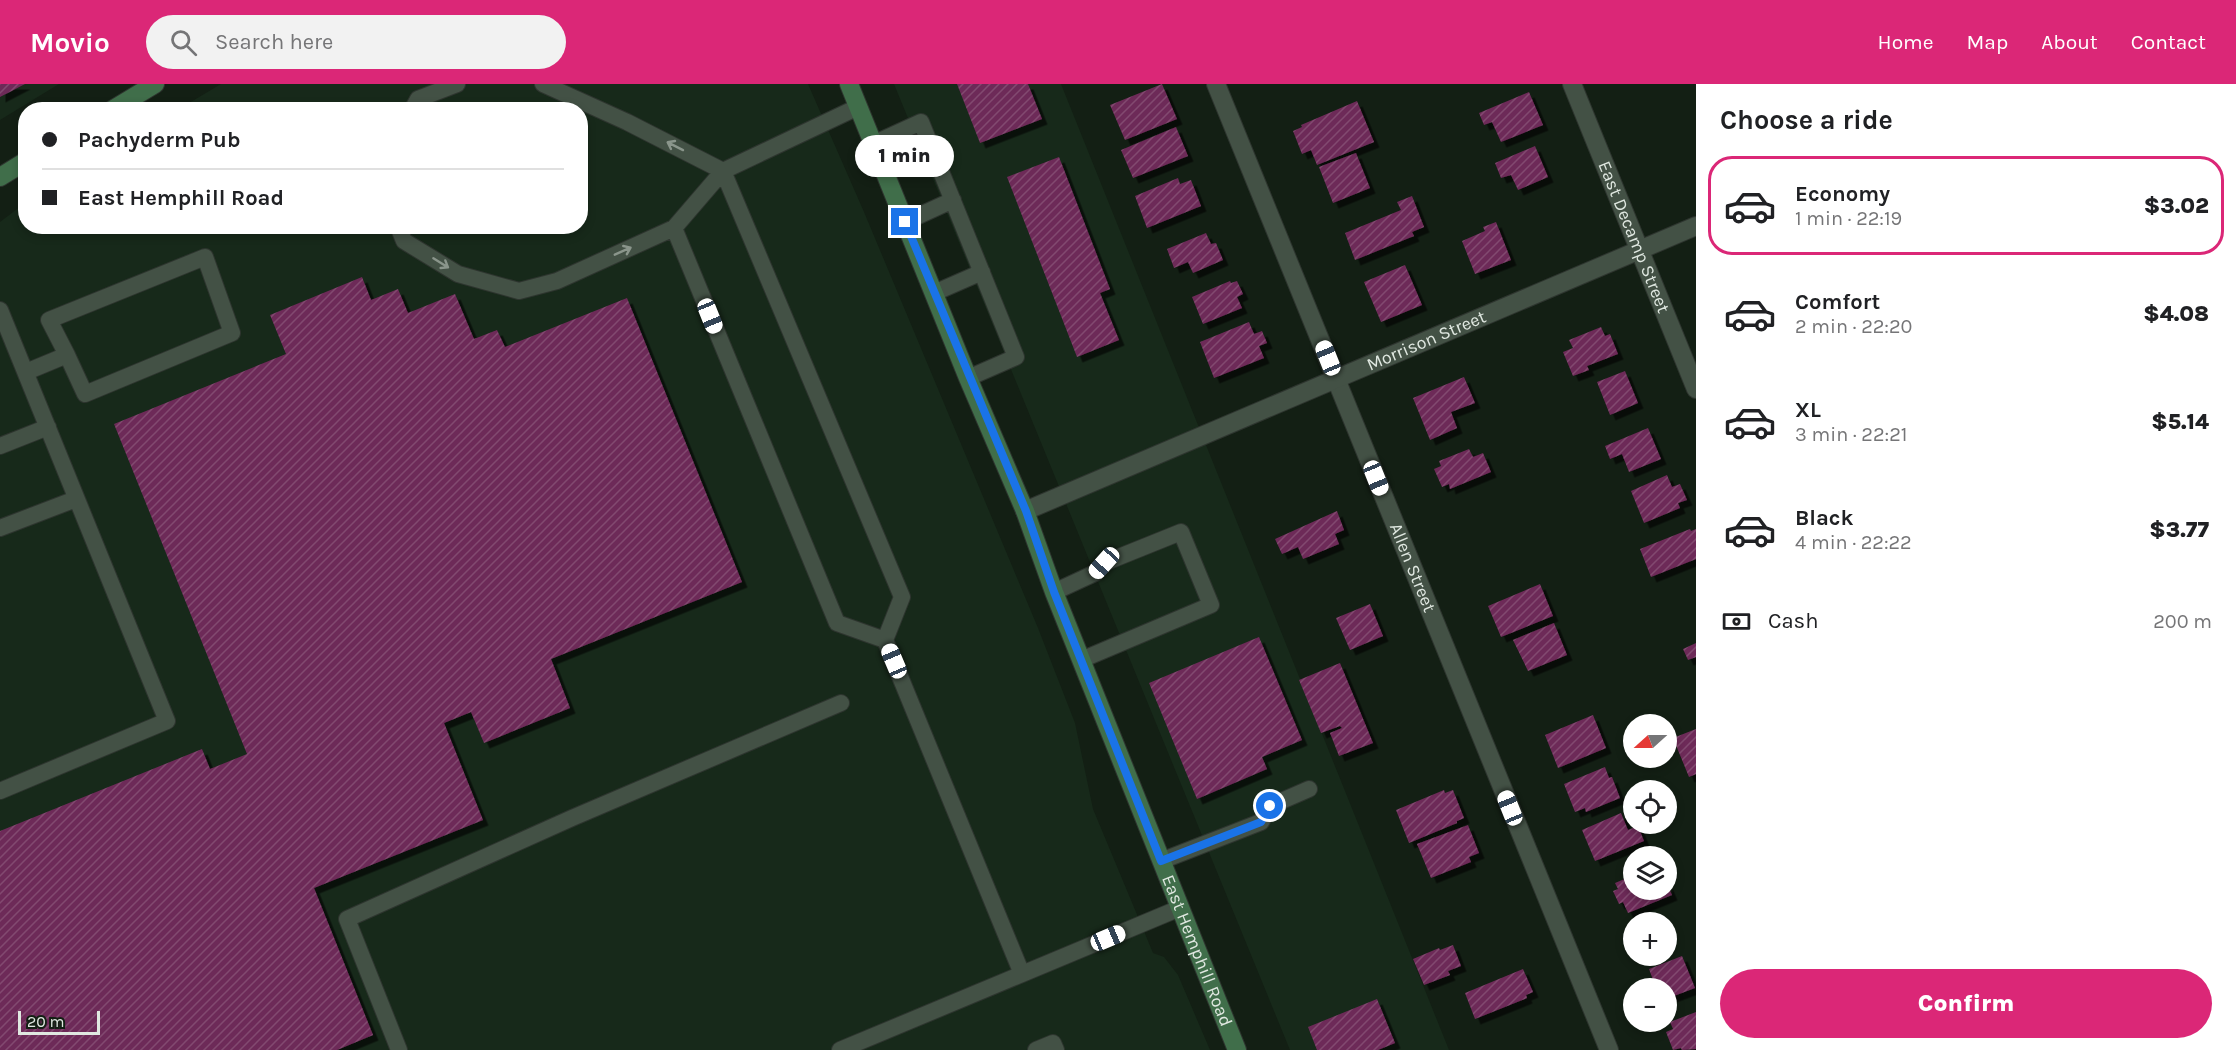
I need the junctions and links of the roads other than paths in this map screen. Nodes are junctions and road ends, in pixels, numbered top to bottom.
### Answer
1 (155, 84) edge
2 (457, 84) edge
3 (543, 84) edge
4 (849, 84) edge
5 (1216, 84) edge
6 (1572, 84) edge
7 (125, 102) edge
8 (416, 102) edge
9 (583, 102) edge
10 (588, 104) edge
11 (858, 107) junction
12 (873, 144) junction
13 (18, 166) edge
14 (723, 171) junction
15 (0, 177) edge
16 (952, 200) junction
17 (905, 222) junction
18 (1696, 226) edge
19 (674, 228) junction
20 (401, 234) edge
21 (1639, 250) junction
22 (982, 272) junction
23 (934, 293) junction
24 (0, 310) edge
25 (67, 355) junction
26 (26, 372) junction
27 (968, 378) junction
28 (1336, 379) junction
29 (1696, 389) edge
30 (48, 427) junction
31 (0, 446) edge
32 (76, 499) junction
33 (1026, 511) junction
34 (0, 528) edge
35 (1054, 592) junction
36 (885, 640) junction
37 (1081, 660) junction
38 (841, 703) dead end
39 (1309, 789) dead end
40 (0, 791) edge
41 (1161, 861) junction
42 (1180, 908) junction
43 (1022, 974) junction
44 (399, 1050) edge
45 (840, 1050) edge
46 (1036, 1050) edge
47 (1056, 1050) edge
48 (1237, 1050) edge
49 (1609, 1050) edge

1 - 7 street
2 - 8 lane
9 -> 3 lane
4 - 11 street, East Hemphill Road
5 - 28 street, Allen Street
6 - 21 street, East Decamp Street
14 -> 10 lane
11 - 12 street, East Hemphill Road
11 - 14 lane
12 - 16 lane
12 - 17 street, East Hemphill Road
13 - 15 street
14 - 19 lane
14 - 36 lane
16 - 17 lane
16 - 22 lane
17 - 23 street, East Hemphill Road
18 - 21 street, Morrison Street
20 -> 19 lane
19 - 36 lane
21 - 28 street, Morrison Street
21 - 29 street, East Decamp Street
22 - 23 lane
22 - 27 lane
23 - 27 street, East Hemphill Road
24 - 26 lane
25 - 25 lane
25 - 26 lane
26 - 30 lane
27 - 33 street, East Hemphill Road
28 - 33 street, Morrison Street
28 - 49 street, Allen Street
30 - 31 lane
30 - 32 lane
32 - 34 lane
32 - 40 lane
33 - 35 street, East Hemphill Road
35 - 37 street, East Hemphill Road
35 - 37 lane
36 - 43 lane
37 - 41 street, East Hemphill Road
38 - 44 lane
39 - 41 lane
41 - 42 street, East Hemphill Road
42 - 43 lane
42 - 48 street, East Hemphill Road
43 - 45 lane
46 - 47 lane

